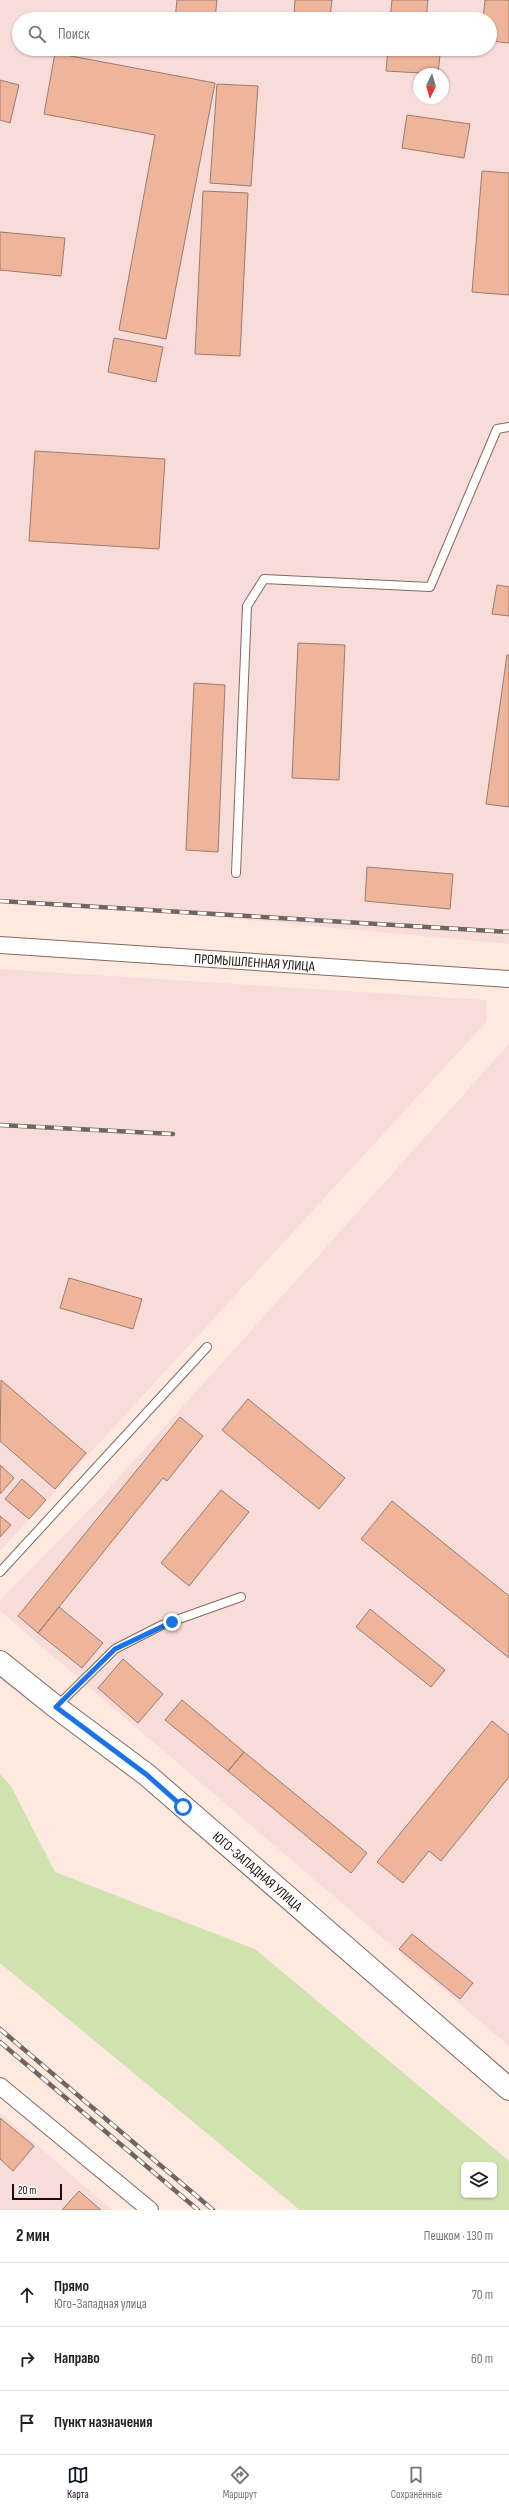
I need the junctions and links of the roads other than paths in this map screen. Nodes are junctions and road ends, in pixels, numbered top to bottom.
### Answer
1 (509, 427) edge
2 (236, 873) dead end
3 (0, 945) edge
4 (509, 979) edge
5 (207, 1347) dead end
6 (0, 1572) edge
7 (241, 1597) dead end
8 (0, 1662) edge
9 (56, 1707) junction
10 (0, 2086) edge
11 (509, 2089) edge
12 (150, 2210) edge

1 - 2 lane
3 - 4 street, ПРОМЫШЛЕННАЯ УЛИЦА
5 - 6 lane
7 - 9 lane
8 - 9 main road, ЮГО-ЗАПАДНАЯ УЛИЦА
9 - 11 main road, ЮГО-ЗАПАДНАЯ УЛИЦА
10 - 12 street

